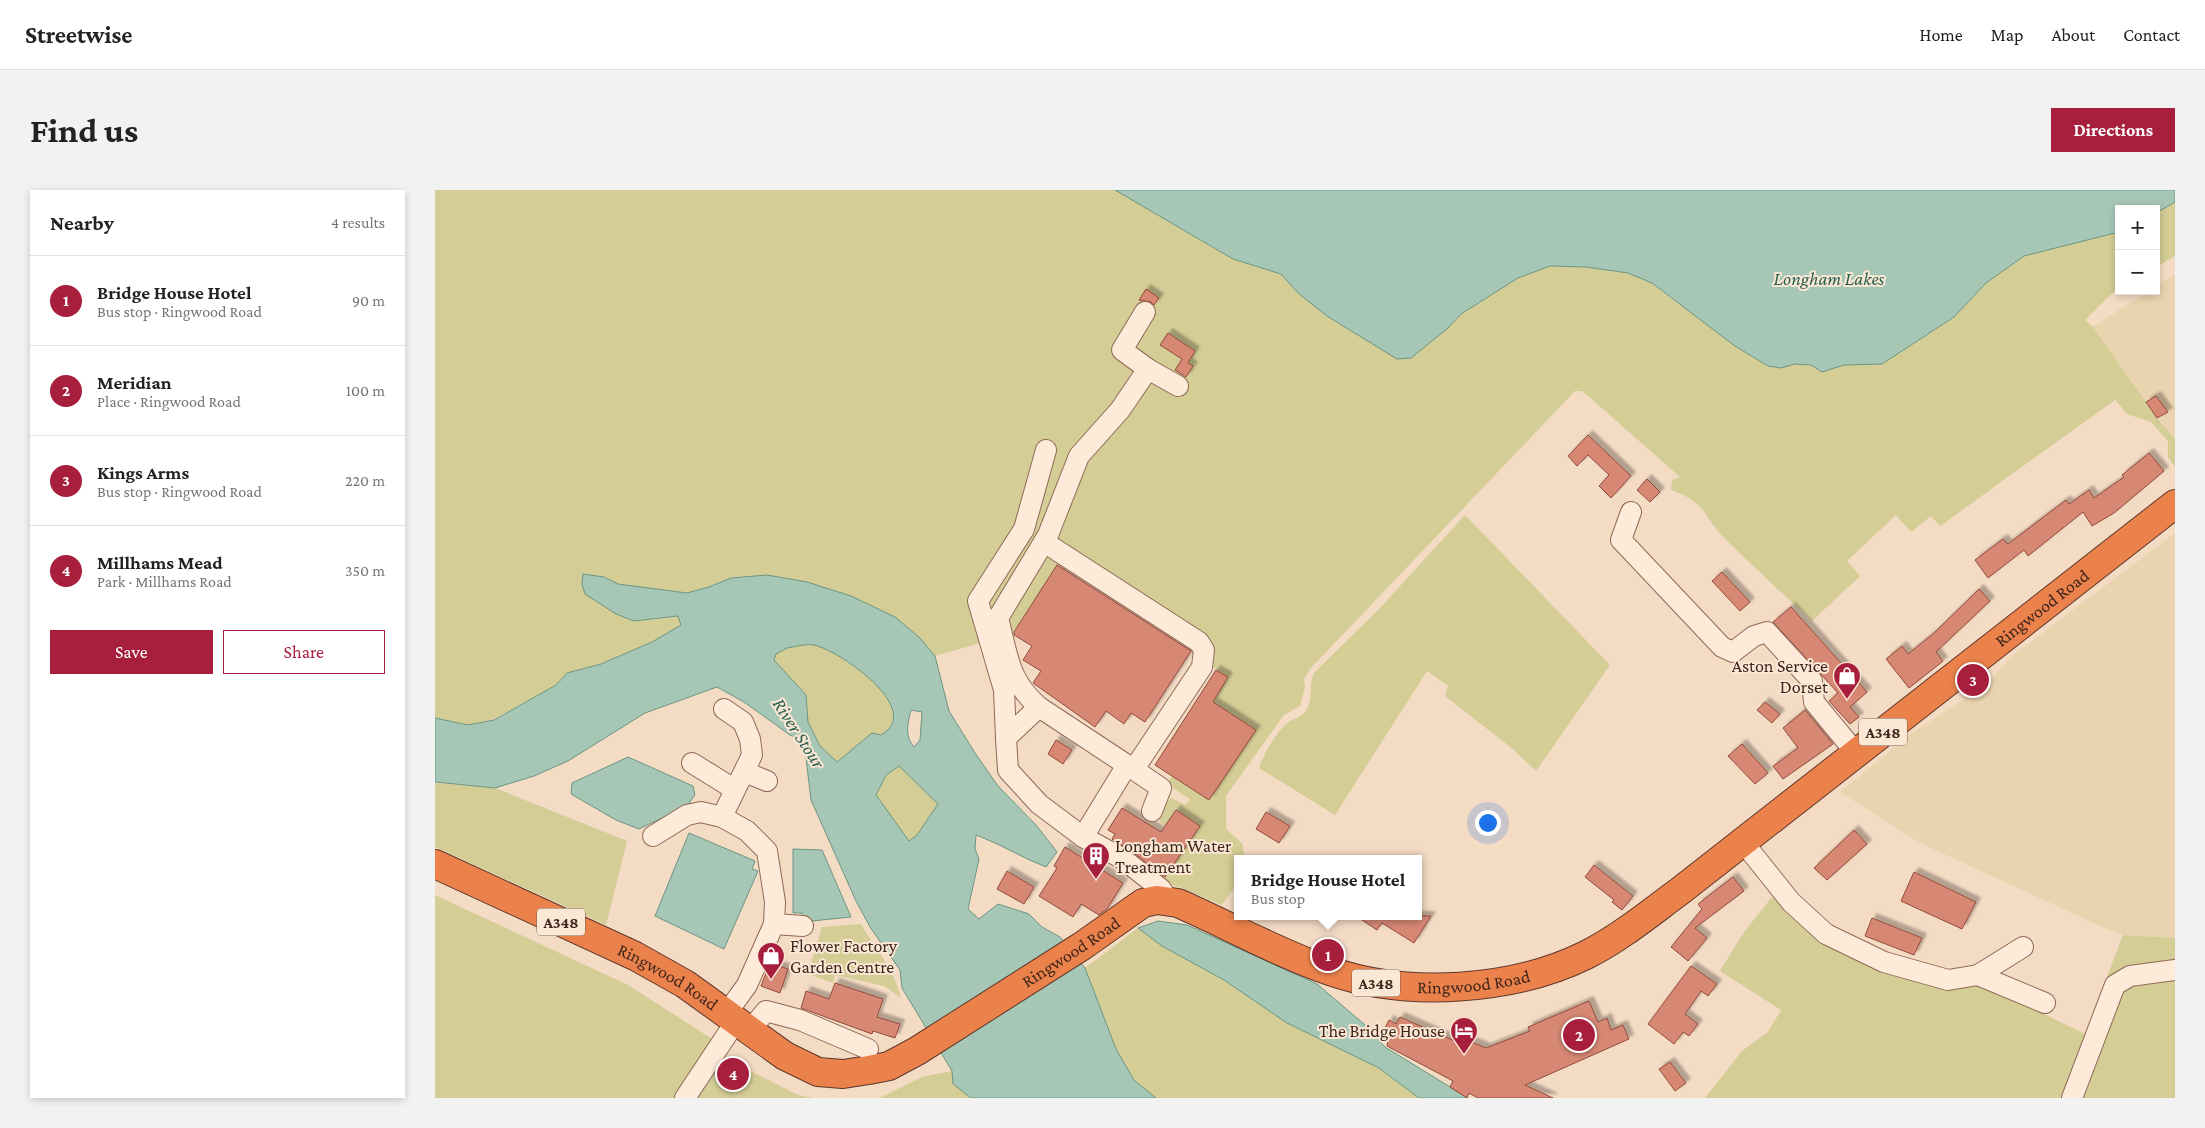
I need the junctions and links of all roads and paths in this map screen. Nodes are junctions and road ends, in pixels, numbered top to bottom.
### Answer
1 (1145, 312) dead end
2 (1148, 369) junction
3 (1178, 386) dead end
4 (1046, 450) dead end
5 (2175, 504) edge
6 (1631, 512) dead end
7 (1044, 542) junction
8 (1039, 707) junction
9 (724, 709) dead end
10 (1006, 738) junction
11 (1856, 753) junction
12 (692, 763) dead end
13 (1130, 767) junction
14 (745, 772) junction
15 (767, 781) dead end
16 (734, 788) junction
17 (1152, 811) dead end
18 (722, 817) junction
19 (653, 836) dead end
20 (1083, 837) junction
21 (1743, 842) junction
22 (435, 864) edge
23 (1131, 865) junction
24 (1169, 902) junction
25 (1130, 912) junction
26 (774, 924) junction
27 (803, 926) dead end
28 (2023, 947) dead end
29 (2175, 970) edge
30 (1978, 975) junction
31 (2045, 1003) dead end
32 (737, 1022) junction
33 (868, 1049) dead end
34 (685, 1098) edge
35 (2072, 1098) edge

1 - 2 street
2 - 3 street
2 - 7 street
4 - 10 street
5 - 11 highway, Ringwood Road / A348
6 - 11 street
7 - 8 street
7 - 13 street
8 - 10 street
8 - 13 street
9 - 14 street
10 - 20 street
11 - 21 highway, Ringwood Road / A348
12 - 16 street
13 - 17 street
13 - 20 street
14 - 15 street
14 - 16 street
16 - 18 street
18 - 19 street
18 - 26 street
20 - 23 street
21 - 24 highway, Ringwood Road / A348
21 - 30 street
22 - 32 highway, Ringwood Road / A348
23 - 24 street
23 - 25 street
24 - 25 highway, Ringwood Road / A348
25 - 32 highway, Ringwood Road / A348
26 - 27 street
26 - 32 street
28 - 30 street
29 - 35 street
30 - 31 street
32 - 33 street
32 - 34 street

